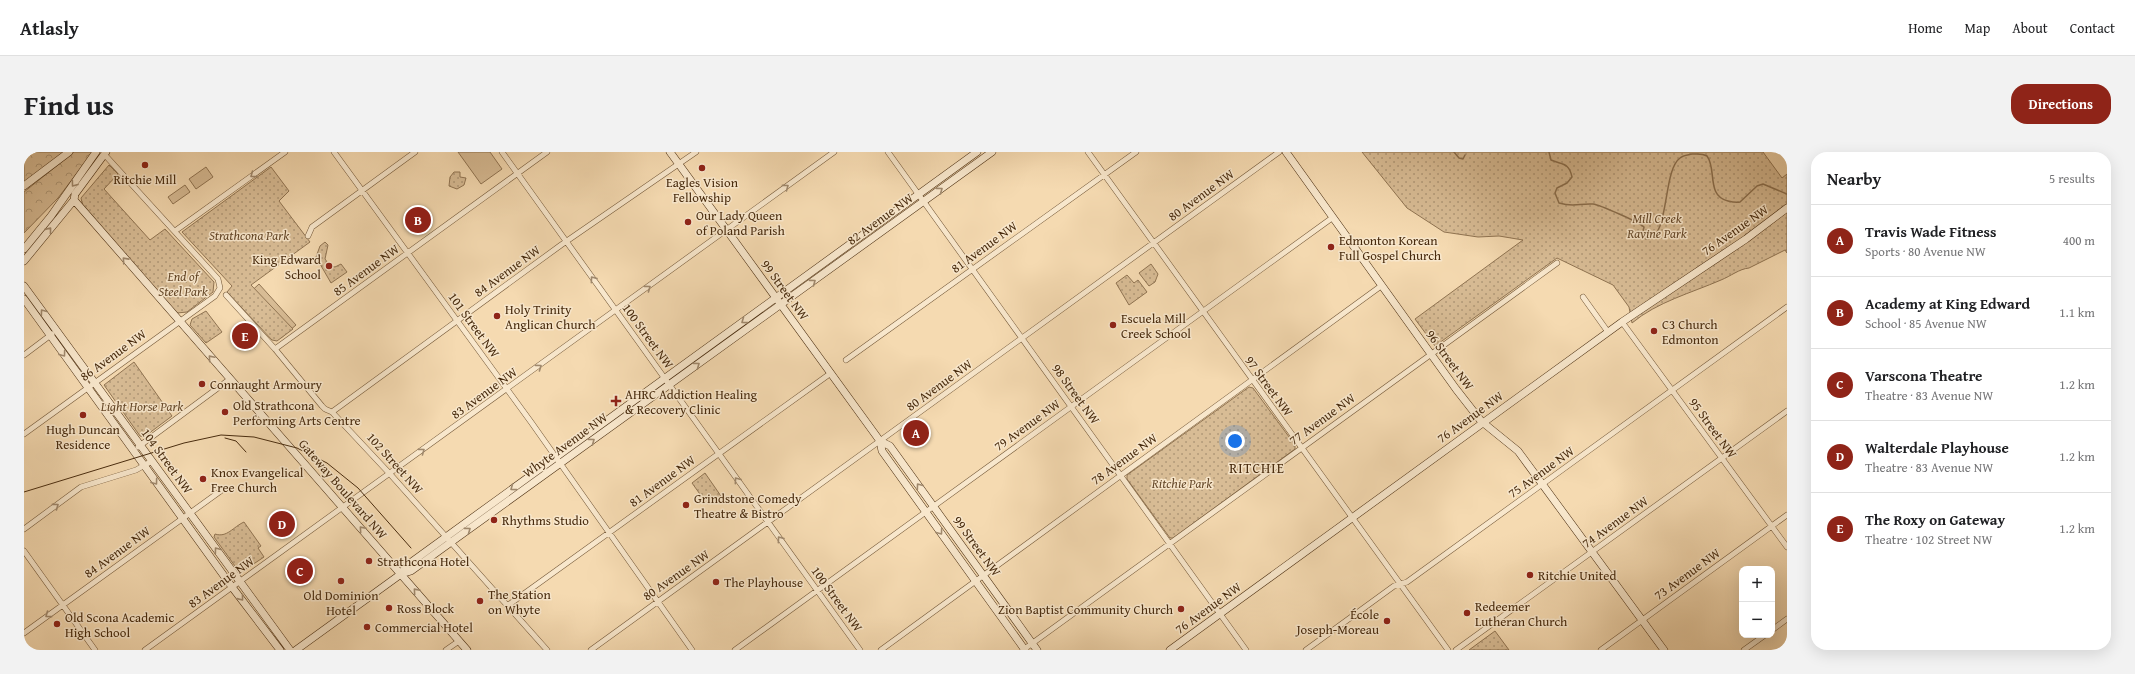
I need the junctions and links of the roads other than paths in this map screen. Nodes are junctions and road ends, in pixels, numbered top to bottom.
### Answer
1 (69, 152) edge
2 (96, 152) edge
3 (284, 152) edge
4 (334, 152) edge
5 (415, 152) edge
6 (502, 152) edge
7 (547, 152) edge
8 (670, 152) edge
9 (696, 152) edge
10 (834, 152) edge
11 (888, 152) edge
12 (977, 152) edge
13 (992, 152) edge
14 (1088, 152) edge
15 (1136, 152) edge
16 (1279, 152) edge
17 (1286, 152) edge
18 (105, 153) edge
19 (679, 164) junction
20 (517, 174) junction
21 (1105, 175) junction
22 (24, 186) edge
23 (362, 190) junction
24 (918, 194) junction
25 (74, 200) junction
26 (924, 202) junction
27 (1787, 208) edge
28 (51, 216) junction
29 (1332, 218) junction
30 (727, 230) junction
31 (175, 231) junction
32 (308, 236) dead end
33 (566, 241) junction
34 (1153, 243) junction
35 (24, 249) edge
36 (408, 253) junction
37 (24, 260) edge
38 (1557, 263) dead end
39 (972, 269) junction
40 (24, 286) edge
41 (1381, 286) junction
42 (226, 295) dead end
43 (1583, 297) dead end
44 (776, 298) junction
45 (24, 299) edge
46 (781, 305) junction
47 (1787, 307) edge
48 (616, 311) junction
49 (1202, 312) junction
50 (457, 320) junction
51 (179, 321) junction
52 (1622, 322) junction
53 (57, 331) junction
54 (1608, 332) junction
55 (50, 336) junction
56 (1022, 338) junction
57 (275, 349) junction
58 (1430, 354) junction
59 (24, 355) edge
60 (846, 360) dead end
61 (831, 373) junction
62 (664, 378) junction
63 (230, 379) junction
64 (1252, 380) junction
65 (94, 382) junction
66 (669, 385) junction
67 (87, 387) junction
68 (507, 390) junction
69 (1672, 390) junction
70 (1071, 407) junction
71 (1787, 411) edge
72 (332, 412) junction
73 (1483, 423) junction
74 (24, 434) edge
75 (880, 442) junction
76 (140, 445) junction
77 (1301, 449) junction
78 (133, 451) junction
79 (719, 454) junction
80 (556, 457) junction
81 (1722, 458) junction
82 (152, 461) junction
83 (560, 464) junction
84 (144, 466) junction
85 (390, 474) junction
86 (1120, 475) junction
87 (1542, 484) junction
88 (222, 490) dead end
89 (934, 507) junction
90 (343, 508) junction
91 (926, 512) junction
92 (190, 513) junction
93 (1787, 515) edge
94 (1352, 518) junction
95 (182, 519) junction
96 (768, 523) junction
97 (1771, 526) junction
98 (24, 529) edge
99 (608, 533) junction
100 (446, 537) junction
101 (451, 543) junction
102 (1170, 544) junction
103 (1787, 547) edge
104 (24, 551) edge
105 (1592, 552) junction
106 (401, 574) junction
107 (983, 575) junction
108 (975, 580) junction
109 (240, 582) junction
110 (1400, 585) junction
111 (232, 587) junction
112 (817, 591) junction
113 (657, 602) junction
114 (63, 605) junction
115 (507, 606) junction
116 (1220, 614) junction
117 (1787, 619) edge
118 (1642, 620) junction
119 (1775, 628) edge
120 (24, 632) edge
121 (1761, 638) edge
122 (459, 641) junction
123 (1032, 644) junction
124 (96, 650) edge
125 (145, 650) edge
126 (280, 650) edge
127 (290, 650) edge
128 (296, 650) edge
129 (446, 650) edge
130 (467, 650) edge
131 (547, 650) edge
132 (592, 650) edge
133 (692, 650) edge
134 (735, 650) edge
135 (860, 650) edge
136 (881, 650) edge
137 (1024, 650) edge
138 (1037, 650) edge
139 (1170, 650) edge
140 (1246, 650) edge
141 (1306, 650) edge
142 (1448, 650) edge
143 (1456, 650) edge
144 (1601, 650) edge
145 (1664, 650) edge
146 (1744, 650) edge

1 - 22 main road
2 -> 28 main road
3 -> 31 street
4 - 23 street, 101 Street NW
5 - 23 street
6 - 20 street, 100 Street NW
7 - 20 street, 85 Avenue NW
8 - 19 main road, 99 Street NW
9 - 19 street, 84 Avenue NW
30 -> 10 street, 83 Avenue NW
11 - 24 street, 98 Street NW
12 - 24 main road, 82 Avenue NW
26 -> 13 main road, 82 Avenue NW
14 - 21 street, 97 Street NW
15 - 21 street, 81 Avenue NW
16 - 34 street, 80 Avenue NW
17 - 29 main road, 96 Street NW
18 - 25 main road
18 - 31 street
19 - 30 main road, 99 Street NW
19 - 33 street, 84 Avenue NW
20 - 33 street, 100 Street NW
20 - 36 street, 85 Avenue NW
21 - 34 street, 97 Street NW
21 - 39 street, 81 Avenue NW
23 - 32 street
23 - 36 street, 101 Street NW
24 - 26 street, 98 Street NW
24 - 44 main road, 82 Avenue NW
25 - 28 main road
37 -> 25 main road
51 -> 25 main road, Gateway Boulevard NW
26 - 39 street, 98 Street NW
46 -> 26 main road, 82 Avenue NW
27 - 52 main road, 76 Avenue NW
28 - 35 main road
29 - 41 main road, 96 Street NW
29 - 49 street, 79 Avenue NW
30 - 44 main road, 99 Street NW
48 -> 30 street, 83 Avenue NW
31 - 51 street, 86 Avenue NW
48 -> 33 street, 100 Street NW
33 - 50 street, 84 Avenue NW
34 - 49 street, 97 Street NW
34 - 56 street, 80 Avenue NW
36 - 50 street, 101 Street NW
36 - 57 street, 85 Avenue NW
38 - 58 street, 77 Avenue NW
39 - 56 street, 98 Street NW
39 - 60 street, 81 Avenue NW
53 -> 40 main road, 104 Street NW
41 - 58 main road, 96 Street NW
41 - 64 street, 78 Avenue NW
42 - 57 street, 102 Street NW
43 - 54 street
44 - 46 main road, 99 Street NW
44 -> 62 main road, Whyte Avenue NW
45 - 55 main road, 104 Street NW
46 - 61 main road, 99 Street NW
66 -> 46 main road, Whyte Avenue NW
47 - 69 street, 75 Avenue NW
48 - 62 street, 100 Street NW
68 -> 48 street, 83 Avenue NW
49 - 64 street, 97 Street NW
49 - 70 street, 79 Avenue NW
50 - 68 street, 101 Street NW
50 - 72 street, 84 Avenue NW
63 -> 51 main road, Gateway Boulevard NW
51 - 65 street, 86 Avenue NW
52 - 54 main road, 76 Avenue NW
52 - 69 street, 95 Street NW
53 - 55 street
53 - 65 main road, 104 Street NW
54 - 73 main road, 76 Avenue NW
55 - 59 street
55 -> 67 main road, 104 Street NW
56 - 70 street, 98 Street NW
56 - 75 street, 80 Avenue NW
57 - 72 street, 102 Street NW
58 - 73 main road, 96 Street NW
58 - 77 street, 77 Avenue NW
61 - 75 main road, 99 Street NW
61 - 79 street, 81 Avenue NW
62 - 66 street, 100 Street NW
62 - 80 main road, Whyte Avenue NW
63 - 76 street
63 - 90 main road, Gateway Boulevard NW
64 - 77 street, 97 Street NW
64 - 86 street, 78 Avenue NW
65 - 67 street, 86 Avenue NW
65 - 76 main road, 104 Street NW
66 - 79 street, 100 Street NW
83 -> 66 main road, Whyte Avenue NW
67 - 74 street, 86 Avenue NW
67 - 78 main road, 104 Street NW
68 - 80 street, 101 Street NW
85 -> 68 street, 83 Avenue NW
69 - 81 street, 95 Street NW
69 - 87 street, 75 Avenue NW
70 - 86 street, 98 Street NW
70 - 89 street, 79 Avenue NW
71 - 81 street, 74 Avenue NW
72 - 85 street, 102 Street NW
73 - 87 main road, 96 Street NW
73 - 94 main road, 76 Avenue NW
89 -> 75 main road, 99 Street NW
75 - 91 main road, 99 Street NW
75 - 96 street, 80 Avenue NW
76 - 78 street
76 - 82 main road, 104 Street NW
77 - 94 street, 97 Street NW
77 - 102 street, 77 Avenue NW
78 - 84 main road, 104 Street NW
96 -> 79 street, 100 Street NW
79 - 99 street, 81 Avenue NW
80 - 83 street, 101 Street NW
80 -> 100 main road, Whyte Avenue NW
81 - 97 street, 95 Street NW
81 - 105 street, 74 Avenue NW
82 - 84 street
82 - 92 main road, 104 Street NW
83 - 99 street, 101 Street NW
101 -> 83 main road, Whyte Avenue NW
84 -> 95 main road, 104 Street NW
98 -> 84 street
85 - 90 street, 83 Avenue NW
85 - 100 street, 102 Street NW
86 - 102 street, 98 Street NW
86 - 107 street, 78 Avenue NW
87 - 105 main road, 96 Street NW
87 - 110 street, 75 Avenue NW
88 - 92 street, 84 Avenue NW
89 - 91 street, 79 Avenue NW
89 - 107 main road, 99 Street NW
106 -> 90 main road, Gateway Boulevard NW
90 - 109 street, 83 Avenue NW
91 -> 108 main road, 99 Street NW
91 - 112 street, 79 Avenue NW
92 - 95 street, 84 Avenue NW
109 -> 92 main road, 104 Street NW
93 - 97 street, 73 Avenue NW
94 - 110 street, 97 Street NW
94 - 116 main road, 76 Avenue NW
95 - 111 main road, 104 Street NW
95 - 114 street, 84 Avenue NW
112 -> 96 street, 100 Street NW
96 - 113 street, 80 Avenue NW
97 - 103 street, 95 Street NW
97 - 118 street, 73 Avenue NW
99 - 113 street, 101 Street NW
99 - 115 street, 81 Avenue NW
100 - 101 street, 102 Street NW
100 - 106 main road, Whyte Avenue NW
101 - 106 main road, Whyte Avenue NW
101 - 115 street, 102 Street NW
102 - 116 street, 98 Street NW
102 - 123 street, 77 Avenue NW
104 - 114 street
105 - 118 main road, 96 Street NW
105 - 143 street, 74 Avenue NW
122 -> 106 main road, Gateway Boulevard NW
106 - 128 main road, Whyte Avenue NW
107 - 108 street, 78 Avenue NW
107 - 123 main road, 99 Street NW
108 - 136 street, 78 Avenue NW
108 - 137 main road, 99 Street NW
109 - 111 street, 83 Avenue NW
109 - 127 main road, 104 Street NW
110 - 141 street, 75 Avenue NW
110 - 142 street, 97 Street NW
111 - 125 street, 83 Avenue NW
111 -> 126 main road, 104 Street NW
112 - 134 street, 79 Avenue NW
112 - 135 street, 100 Street NW
113 - 132 street, 80 Avenue NW
113 - 133 street, 101 Street NW
114 -> 120 street, 84 Avenue NW
114 - 124 street
115 - 131 street, 102 Street NW
116 - 139 main road, 76 Avenue NW
116 - 140 street, 98 Street NW
117 - 119 street
118 - 144 street, 73 Avenue NW
118 - 145 main road, 96 Street NW
121 - 146 street
122 - 129 street
122 - 130 main road, Gateway Boulevard NW
123 - 137 street, 77 Avenue NW
123 - 138 main road, 99 Street NW

